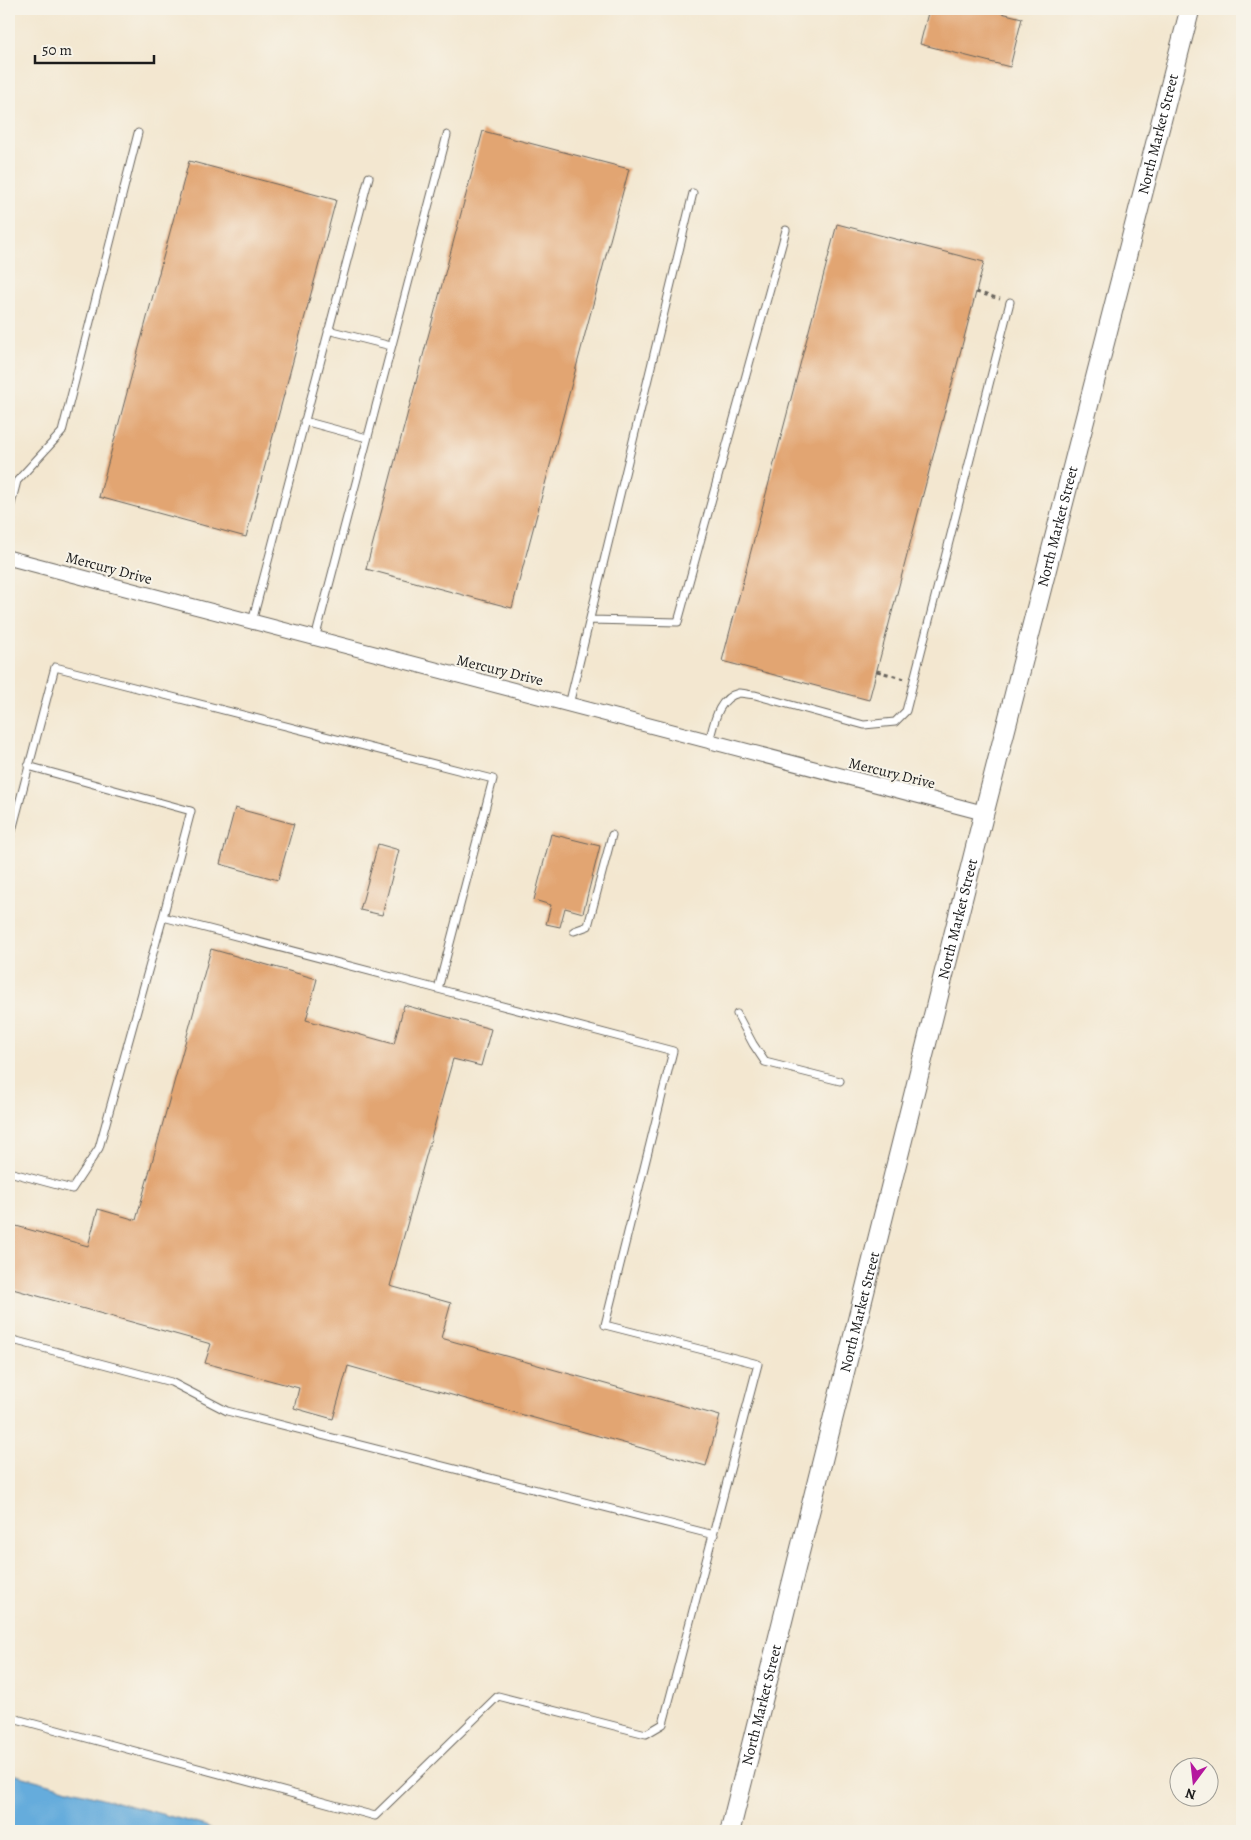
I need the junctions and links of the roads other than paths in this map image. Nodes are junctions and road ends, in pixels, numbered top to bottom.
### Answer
1 (1190, 9) edge
2 (138, 133) dead end
3 (447, 135) dead end
4 (369, 177) dead end
5 (693, 192) dead end
6 (786, 230) dead end
7 (1010, 302) road end
8 (328, 330) junction
9 (391, 346) junction
10 (304, 422) junction
11 (367, 438) junction
12 (9, 512) edge
13 (9, 558) edge
14 (590, 620) junction
15 (252, 623) junction
16 (315, 639) junction
17 (568, 705) junction
18 (708, 743) junction
19 (28, 766) junction
20 (984, 814) junction
21 (612, 835) dead end
22 (9, 842) edge
23 (163, 917) junction
24 (574, 931) dead end
25 (438, 989) junction
26 (738, 1014) dead end
27 (840, 1081) dead end
28 (9, 1172) edge
29 (9, 1338) edge
30 (714, 1535) junction
31 (9, 1717) edge
32 (730, 1831) edge

1 - 20 main road, North Market Street
2 - 12 lane
3 - 9 lane
4 - 8 lane
5 - 14 lane
6 - 14 lane
7 - 18 lane
8 - 9 lane
8 - 10 lane
9 - 11 lane
10 - 11 lane
10 - 15 lane
11 - 16 lane
13 - 15 street, Mercury Drive
14 - 17 lane
15 - 16 street, Mercury Drive
16 - 17 street, Mercury Drive
17 - 18 street, Mercury Drive
18 - 20 street, Mercury Drive
19 - 22 lane
19 - 23 lane
19 - 25 lane
20 - 32 main road, North Market Street
21 - 24 lane
23 - 25 lane
23 - 28 lane
25 - 30 lane
26 - 27 lane
29 - 30 lane
30 - 31 lane

